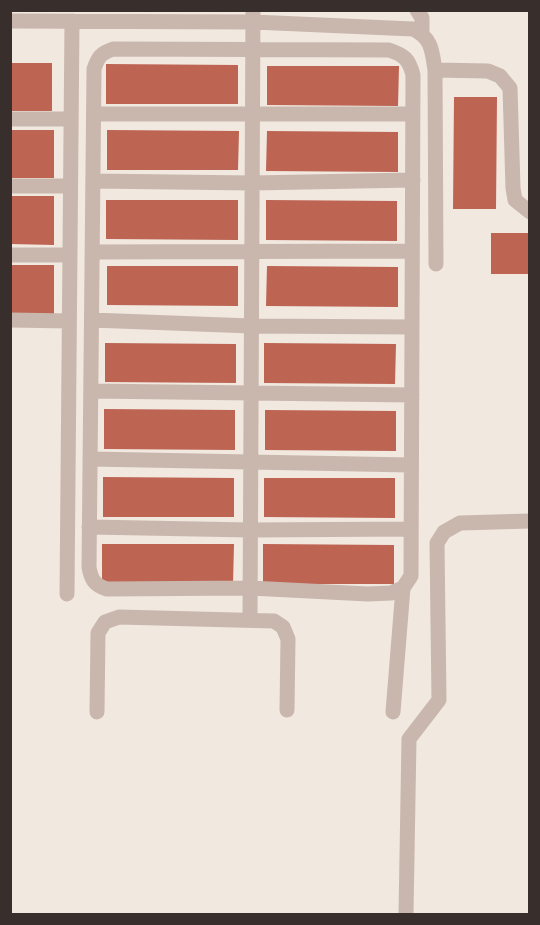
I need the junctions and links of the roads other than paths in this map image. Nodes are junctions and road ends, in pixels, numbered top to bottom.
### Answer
1 (417, 10) edge
2 (172, 16) edge
3 (253, 16) edge
4 (10, 21) edge
5 (72, 21) junction
6 (422, 34) junction
7 (253, 49) junction
8 (435, 70) junction
9 (94, 114) junction
10 (252, 114) junction
11 (413, 114) junction
12 (10, 119) edge
13 (71, 119) junction
14 (413, 180) junction
15 (93, 181) junction
16 (252, 183) junction
17 (10, 186) edge
18 (70, 186) junction
19 (530, 212) edge
20 (412, 251) junction
21 (92, 252) junction
22 (252, 252) junction
23 (10, 255) edge
24 (70, 255) junction
25 (436, 264) dead end
26 (10, 320) edge
27 (92, 320) junction
28 (69, 321) junction
29 (251, 326) junction
30 (412, 327) junction
31 (91, 391) junction
32 (251, 394) junction
33 (412, 395) junction
34 (90, 459) junction
35 (251, 463) junction
36 (411, 465) junction
37 (530, 521) edge
38 (89, 527) junction
39 (411, 529) junction
40 (250, 530) junction
41 (250, 588) junction
42 (403, 588) junction
43 (66, 594) dead end
44 (250, 619) junction
45 (287, 710) dead end
46 (97, 712) dead end
47 (393, 712) dead end
48 (406, 915) edge

1 - 6 lane
2 - 3 lane
2 - 5 lane
3 - 6 lane
3 - 7 lane
4 - 5 lane
5 - 13 lane
6 - 8 lane
7 - 9 lane
7 - 10 lane
7 - 11 lane
8 - 19 lane
8 - 25 lane
9 - 10 lane
9 - 15 lane
10 - 11 lane
10 - 16 lane
11 - 14 lane
12 - 13 lane
13 - 18 lane
14 - 16 lane
14 - 20 lane
15 - 16 lane
15 - 21 lane
16 - 22 lane
17 - 18 lane
18 - 24 lane
20 - 22 lane
20 - 30 lane
21 - 22 lane
21 - 27 lane
22 - 29 lane
23 - 24 lane
24 - 28 lane
26 - 28 lane
27 - 29 lane
27 - 31 lane
28 - 43 lane
29 - 30 lane
29 - 32 lane
30 - 33 lane
31 - 32 lane
31 - 34 lane
32 - 33 lane
32 - 35 lane
33 - 36 lane
34 - 35 lane
34 - 38 lane
35 - 36 lane
35 - 40 lane
36 - 39 lane
37 - 48 lane
38 - 40 lane
38 - 41 lane
39 - 40 lane
39 - 42 lane
40 - 41 lane
41 - 42 lane
41 - 44 lane
42 - 47 lane
44 - 45 lane
44 - 46 lane

